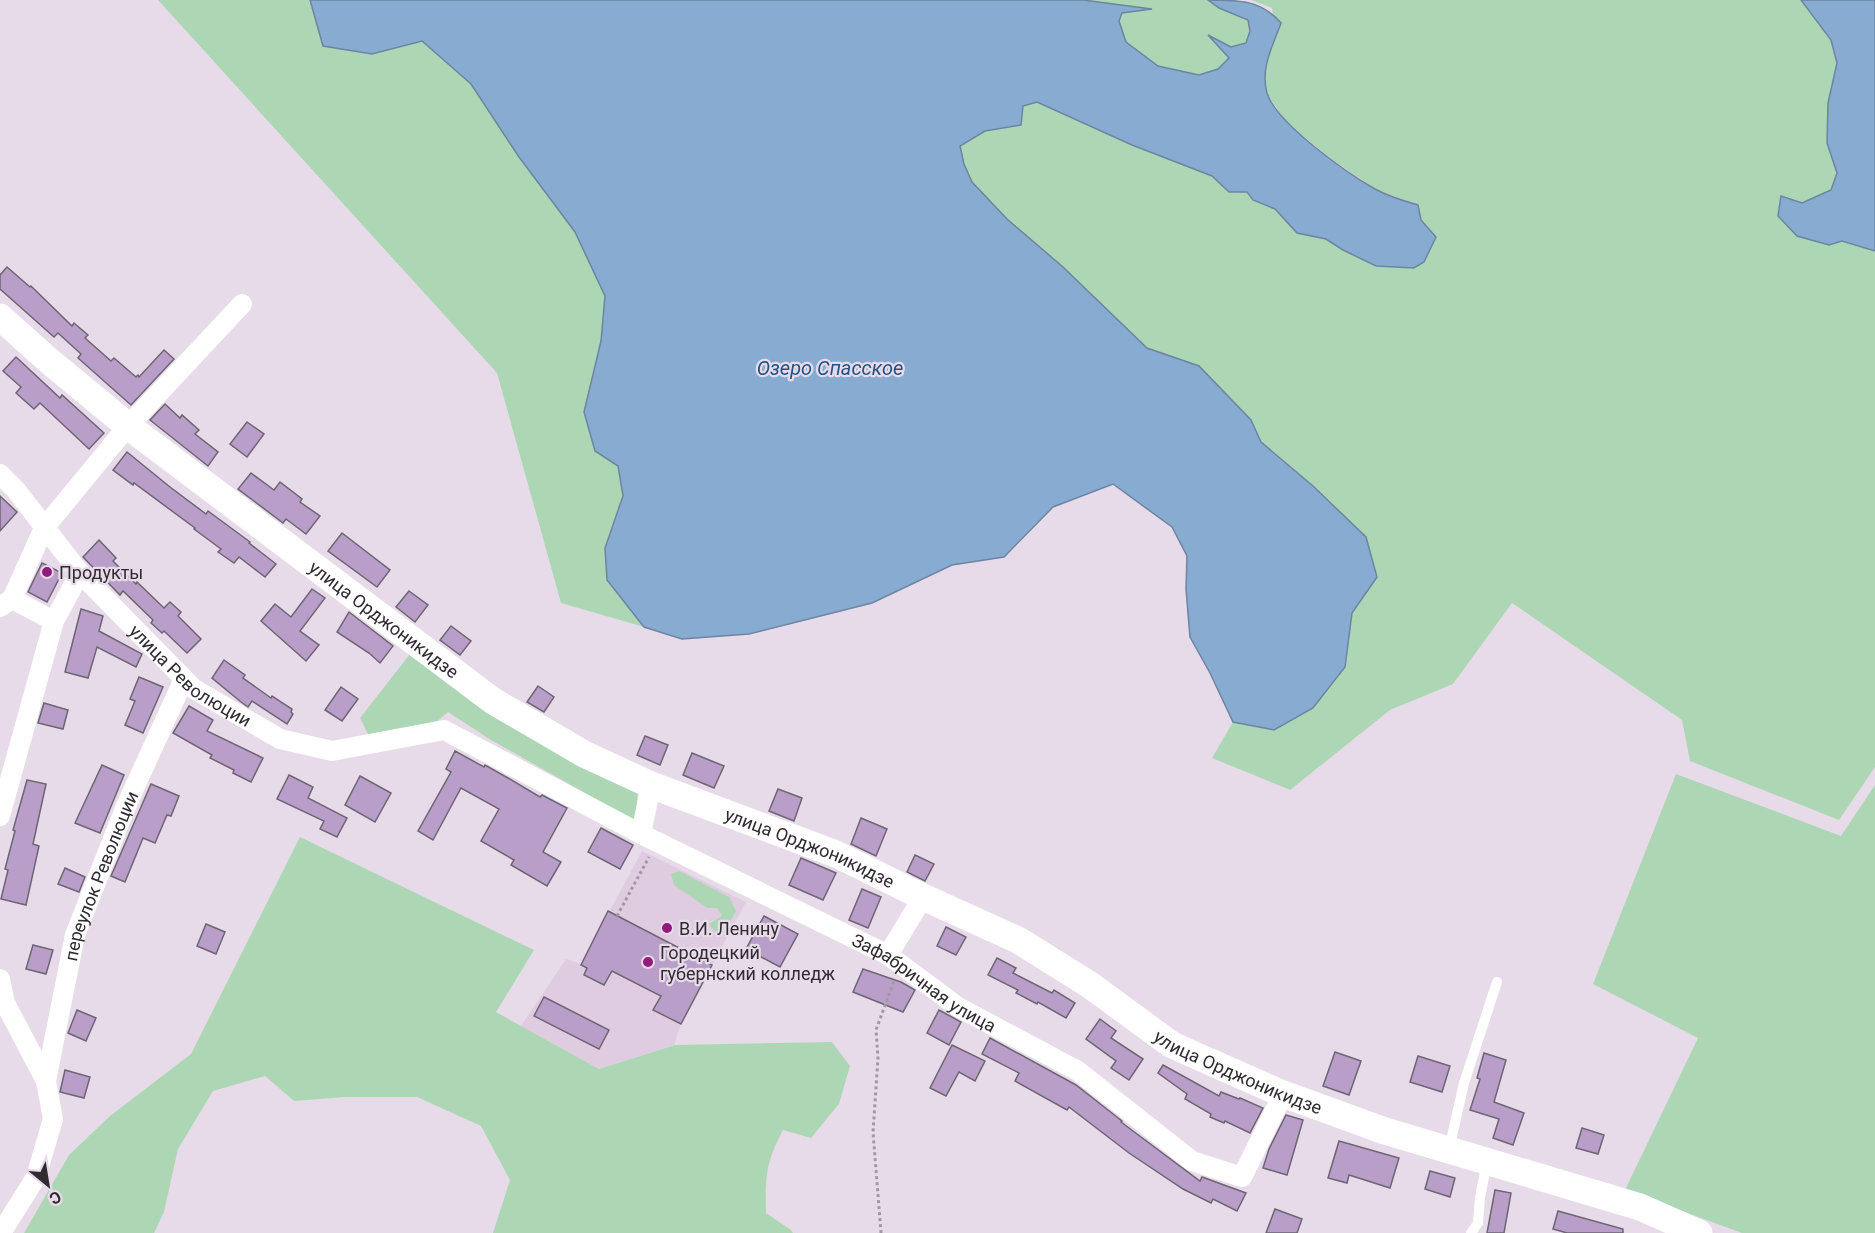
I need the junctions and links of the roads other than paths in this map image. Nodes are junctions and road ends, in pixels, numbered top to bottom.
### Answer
1 (242, 304) dead end
2 (0, 316) edge
3 (128, 426) junction
4 (0, 474) edge
5 (44, 528) junction
6 (80, 573) junction
7 (6, 603) edge
8 (54, 621) junction
9 (184, 679) junction
10 (444, 730) joint
11 (651, 785) junction
12 (0, 816) edge
13 (649, 838) junction
14 (922, 897) junction
15 (894, 960) junction
16 (0, 980) edge
17 (1497, 982) dead end
18 (45, 1081) junction
19 (1283, 1094) junction
20 (1449, 1150) junction
21 (1487, 1161) junction
22 (1, 1233) edge
23 (1471, 1233) edge
24 (1699, 1233) edge

1 - 3 street
2 - 3 street, улица Орджоникидзе
3 - 5 street
3 - 11 street, улица Орджоникидзе
4 - 5 street, улица Революции
5 - 6 street, улица Революции
5 - 7 street
6 - 8 street
6 - 9 street, улица Революции
7 - 8 street
8 - 12 street
9 - 10 street, улица Революции
9 - 18 street, переулок Революции
10 - 13 street, Зафабричная улица
11 - 13 street
11 - 14 street, улица Орджоникидзе
13 - 15 street, Зафабричная улица
14 - 15 street
14 - 19 street, улица Орджоникидзе
15 - 19 street, Зафабричная улица
16 - 18 street
17 - 20 lane
18 - 22 street
19 - 20 street, улица Орджоникидзе
20 - 21 street, улица Орджоникидзе
21 - 23 lane
21 - 24 street, улица Орджоникидзе

